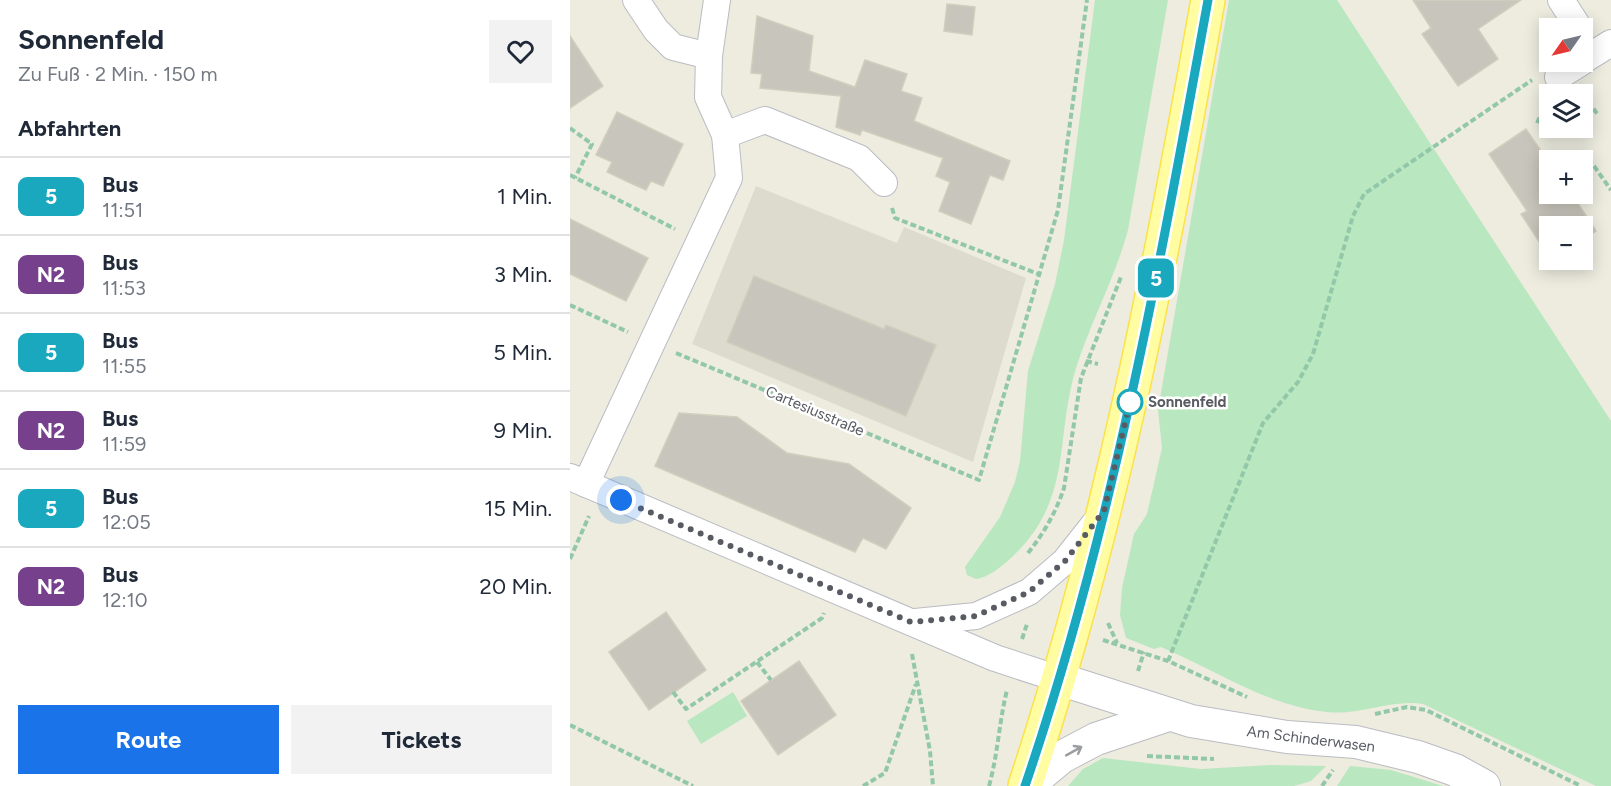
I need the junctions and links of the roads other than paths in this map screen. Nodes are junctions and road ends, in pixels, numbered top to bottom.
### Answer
1 (636, 0) edge
2 (717, 0) edge
3 (1208, 0) edge
4 (1561, 0) edge
5 (1573, 18) edge
6 (709, 56) junction
7 (1569, 72) edge
8 (1557, 84) edge
9 (725, 135) junction
10 (884, 183) road end
11 (585, 484) edge
12 (1104, 511) junction
13 (911, 622) junction
14 (1059, 679) junction
15 (1168, 715) junction
16 (1026, 786) edge
17 (1484, 786) edge

1 - 6 street
2 - 6 street
3 - 12 main road
4 - 5 street
6 - 9 street
7 - 8 street
9 - 10 street
9 - 11 street
11 - 13 street
12 - 13 street
12 - 14 main road
13 - 14 street
14 - 15 street, Am Schinderwasen
14 - 16 main road
16 -> 15 street
15 - 17 street, Am Schinderwasen

